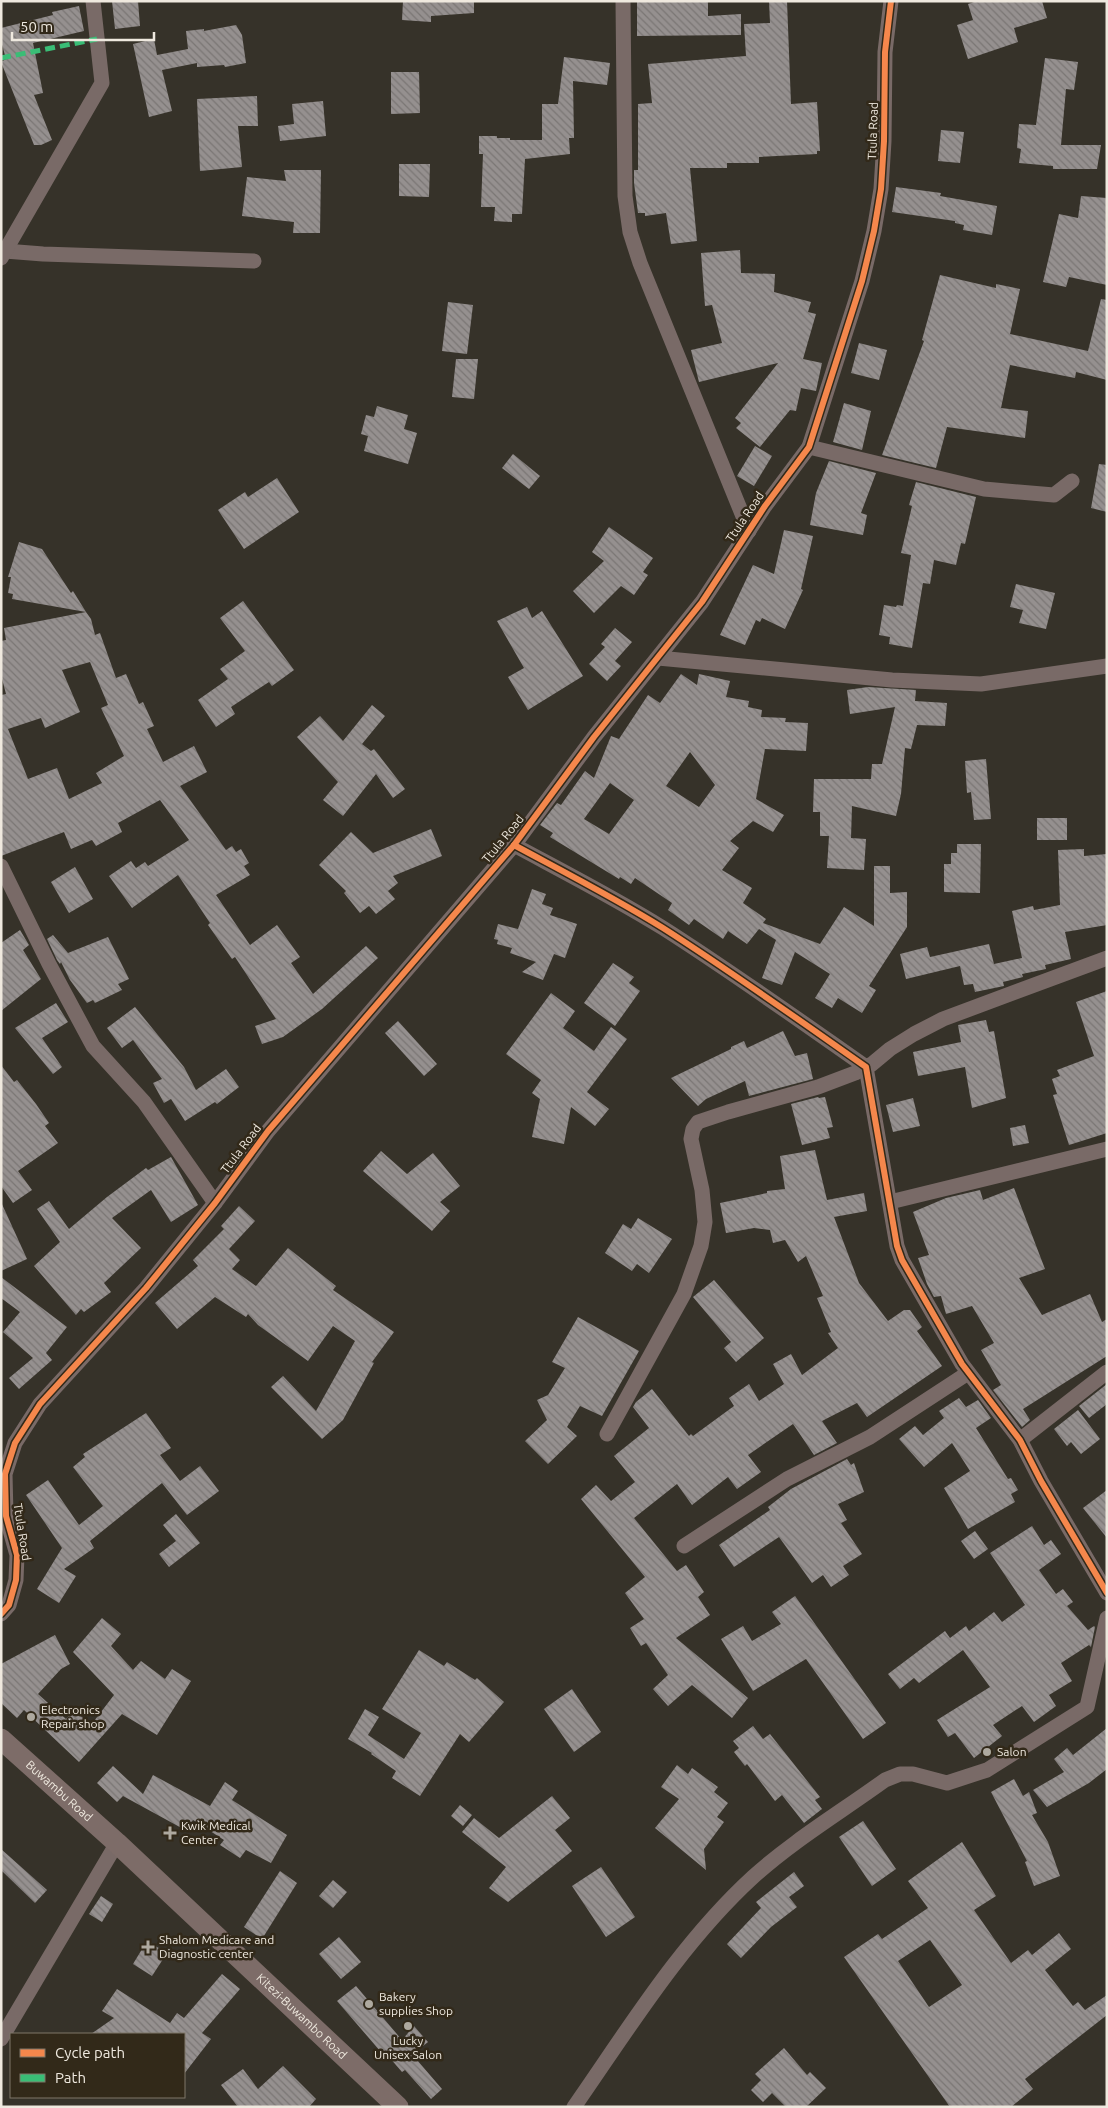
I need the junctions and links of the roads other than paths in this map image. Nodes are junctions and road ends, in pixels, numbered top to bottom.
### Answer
1 (93, 1) edge
2 (623, 1) edge
3 (891, 1) edge
4 (3, 254) edge
5 (254, 261) dead end
6 (809, 448) junction
7 (1072, 481) dead end
8 (749, 531) junction
9 (658, 658) junction
10 (1107, 666) edge
11 (514, 845) junction
12 (1, 866) edge
13 (1107, 958) edge
14 (866, 1067) junction
15 (1107, 1149) edge
16 (890, 1202) junction
17 (214, 1203) junction
18 (1107, 1372) edge
19 (968, 1373) junction
20 (608, 1434) dead end
21 (1020, 1440) junction
22 (684, 1546) dead end
23 (1107, 1593) edge
24 (1, 1614) edge
25 (1107, 1618) edge
26 (1, 1739) edge
27 (117, 1843) junction
28 (1, 2039) edge
29 (389, 2104) edge
30 (574, 2107) edge

1 - 4 street
2 - 8 street
3 - 6 street, Ttula Road
4 - 5 street
6 - 7 street
6 - 8 street, Ttula Road
8 - 9 street, Ttula Road
9 - 10 street
9 - 11 street, Ttula Road
11 - 14 street
11 - 17 street, Ttula Road
12 - 17 street
13 - 14 street
14 - 16 street
14 - 20 street
15 - 16 street
16 - 19 street
17 - 24 street, Ttula Road
18 - 21 street
19 - 21 street
19 - 22 street
21 - 23 street
25 - 30 street
26 - 27 street, Buwambu Road
27 - 28 street
27 - 29 street, Kitezi-Buwambo Road

